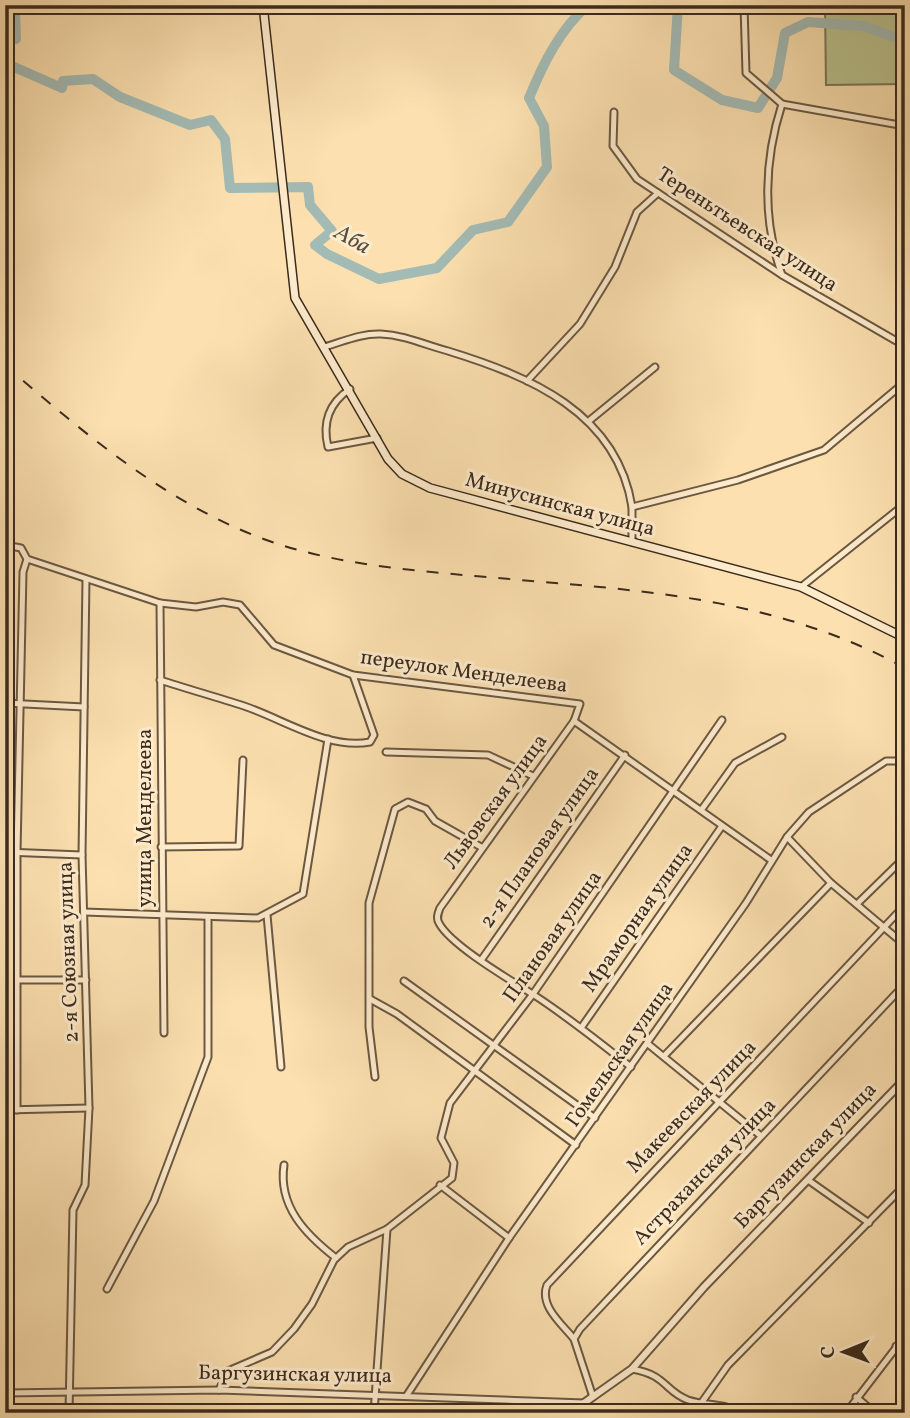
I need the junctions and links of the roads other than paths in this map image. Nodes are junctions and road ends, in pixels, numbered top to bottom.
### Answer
1 (263, 5) edge
2 (744, 5) edge
3 (782, 104) junction
4 (614, 112) dead end
5 (905, 126) edge
6 (658, 193) junction
7 (782, 275) junction
8 (905, 346) edge
9 (324, 347) junction
10 (655, 367) dead end
11 (527, 381) junction
12 (905, 382) edge
13 (350, 389) junction
14 (590, 420) junction
15 (377, 438) junction
16 (905, 504) edge
17 (632, 507) junction
18 (632, 542) junction
19 (5, 545) edge
20 (27, 559) junction
21 (86, 579) junction
22 (801, 587) junction
23 (160, 603) junction
24 (905, 638) edge
25 (353, 675) junction
26 (160, 680) junction
27 (21, 702) junction
28 (5, 703) edge
29 (580, 704) joint
30 (84, 707) junction
31 (722, 720) dead end
32 (574, 721) junction
33 (782, 737) dead end
34 (328, 739) junction
35 (386, 752) dead end
36 (625, 755) junction
37 (243, 760) dead end
38 (905, 761) edge
39 (533, 776) junction
40 (675, 790) junction
41 (702, 809) junction
42 (722, 826) junction
43 (787, 836) junction
44 (161, 846) junction
45 (481, 847) junction
46 (5, 852) edge
47 (17, 852) junction
48 (82, 855) junction
49 (905, 857) edge
50 (771, 860) junction
51 (831, 883) junction
52 (857, 904) junction
53 (905, 905) edge
54 (84, 912) junction
55 (161, 915) junction
56 (267, 915) junction
57 (208, 917) junction
58 (885, 928) junction
59 (905, 945) edge
60 (482, 959) junction
61 (5, 980) edge
62 (86, 980) junction
63 (15, 981) junction
64 (404, 981) dead end
65 (905, 985) edge
66 (533, 994) junction
67 (370, 999) junction
68 (581, 1028) junction
69 (164, 1033) dead end
70 (648, 1044) junction
71 (494, 1046) junction
72 (665, 1055) junction
73 (281, 1067) dead end
74 (631, 1067) junction
75 (476, 1072) junction
76 (374, 1077) dead end
77 (905, 1079) edge
78 (719, 1102) junction
79 (89, 1108) junction
80 (5, 1110) edge
81 (17, 1110) junction
82 (595, 1118) junction
83 (761, 1136) junction
84 (576, 1144) junction
85 (284, 1165) dead end
86 (808, 1180) junction
87 (440, 1185) junction
88 (905, 1185) edge
89 (869, 1223) junction
90 (387, 1229) junction
91 (509, 1238) junction
92 (336, 1258) junction
93 (107, 1289) dead end
94 (905, 1336) edge
95 (574, 1339) junction
96 (896, 1346) junction
97 (905, 1354) edge
98 (632, 1369) junction
99 (69, 1390) junction
100 (219, 1390) junction
101 (5, 1393) edge
102 (375, 1395) junction
103 (407, 1395) junction
104 (593, 1397) junction
105 (856, 1397) junction
106 (702, 1402) junction
107 (584, 1403) junction
108 (68, 1413) edge
109 (374, 1413) edge
110 (584, 1413) edge
111 (741, 1413) edge
112 (846, 1413) edge
113 (875, 1413) edge

1 - 9 main road, Минусинская улица
2 - 3 street
3 - 5 street
3 - 7 street
4 - 6 street, Тереньтьевская улица
6 - 7 street, Тереньтьевская улица
6 - 11 street
7 - 8 street, Тереньтьевская улица
9 - 11 street
9 - 13 main road, Минусинская улица
10 - 14 street
11 - 14 street
12 - 17 street
13 - 15 main road, Минусинская улица
13 - 15 street
14 - 17 street
15 - 18 main road, Минусинская улица
16 - 22 street
17 - 18 street
18 - 22 main road, Минусинская улица
19 - 20 street, переулок Менделеева
20 - 21 street, переулок Менделеева
20 - 27 street
21 - 23 street, переулок Менделеева
21 - 30 street, 2-я Союзная улица
22 - 24 main road, Минусинская улица
23 - 25 street, переулок Менделеева
23 - 26 street, улица Менделеева
25 - 29 street, переулок Менделеева
25 - 34 street
26 - 34 street
26 - 44 street, улица Менделеева
27 - 28 street
27 - 30 street
27 - 47 street
29 - 32 street, Львовская улица
30 - 48 street, 2-я Союзная улица
31 - 40 street, Плановая улица
32 - 36 street
32 - 39 street, Львовская улица
33 - 41 street
34 - 56 street
35 - 39 street
36 - 40 street
36 - 60 street, 2-я Плановая улица
37 - 44 street
38 - 43 street, Гомельская улица
39 - 45 street, Львовская улица
40 - 41 street
40 - 66 street, Плановая улица
41 - 42 street
42 - 50 street
42 - 68 street, Мраморная улица
43 - 50 street, Гомельская улица
43 - 51 street
44 - 55 street, улица Менделеева
45 - 60 street, Львовская улица
45 - 67 street
46 - 47 street
47 - 48 street
47 - 63 street
48 - 54 street, 2-я Союзная улица
49 - 52 street
50 - 70 street, Гомельская улица
51 - 52 street
51 - 72 street
52 - 58 street
53 - 58 street, Макеевская улица
54 - 55 street
54 - 62 street, 2-я Союзная улица
55 - 57 street
55 - 69 street, улица Менделеева
56 - 57 street
56 - 73 street
57 - 93 street
58 - 59 street
58 - 78 street, Макеевская улица
60 - 66 street
61 - 63 street
62 - 63 street
62 - 79 street, 2-я Союзная улица
63 - 81 street
64 - 71 street
65 - 83 street, Астраханская улица
66 - 68 street
66 - 71 street, Плановая улица
67 - 75 street
67 - 76 street
68 - 74 street
70 - 72 street
70 - 74 street, Гомельская улица
71 - 75 street, Плановая улица
71 - 82 street
72 - 78 street
74 - 82 street, Гомельская улица
75 - 84 street
75 - 87 street, Плановая улица
77 - 86 street, Баргузинская улица
78 - 83 street
78 - 95 street, Макеевская улица
79 - 81 street
79 - 99 street, 2-я Союзная улица
80 - 81 street
82 - 84 street, Гомельская улица
83 - 95 street, Астраханская улица
84 - 91 street, Гомельская улица
85 - 92 street
86 - 89 street
86 - 98 street, Баргузинская улица
87 - 90 street
87 - 91 street
88 - 89 street
89 - 106 street
90 - 92 street
90 - 102 street
91 - 103 street, Гомельская улица
92 - 100 street
94 - 96 street
95 - 104 street
96 - 97 street
96 - 105 street
98 - 104 street, Баргузинская улица
98 - 106 street
99 - 100 street, Баргузинская улица
99 - 101 street, Баргузинская улица
99 - 108 street, 2-я Союзная улица
100 - 102 street, Баргузинская улица
102 - 103 street, Баргузинская улица
102 - 109 street
103 - 107 street, Баргузинская улица
104 - 107 street, Баргузинская улица
105 - 112 street
105 - 113 street
106 - 111 street
107 - 110 street

